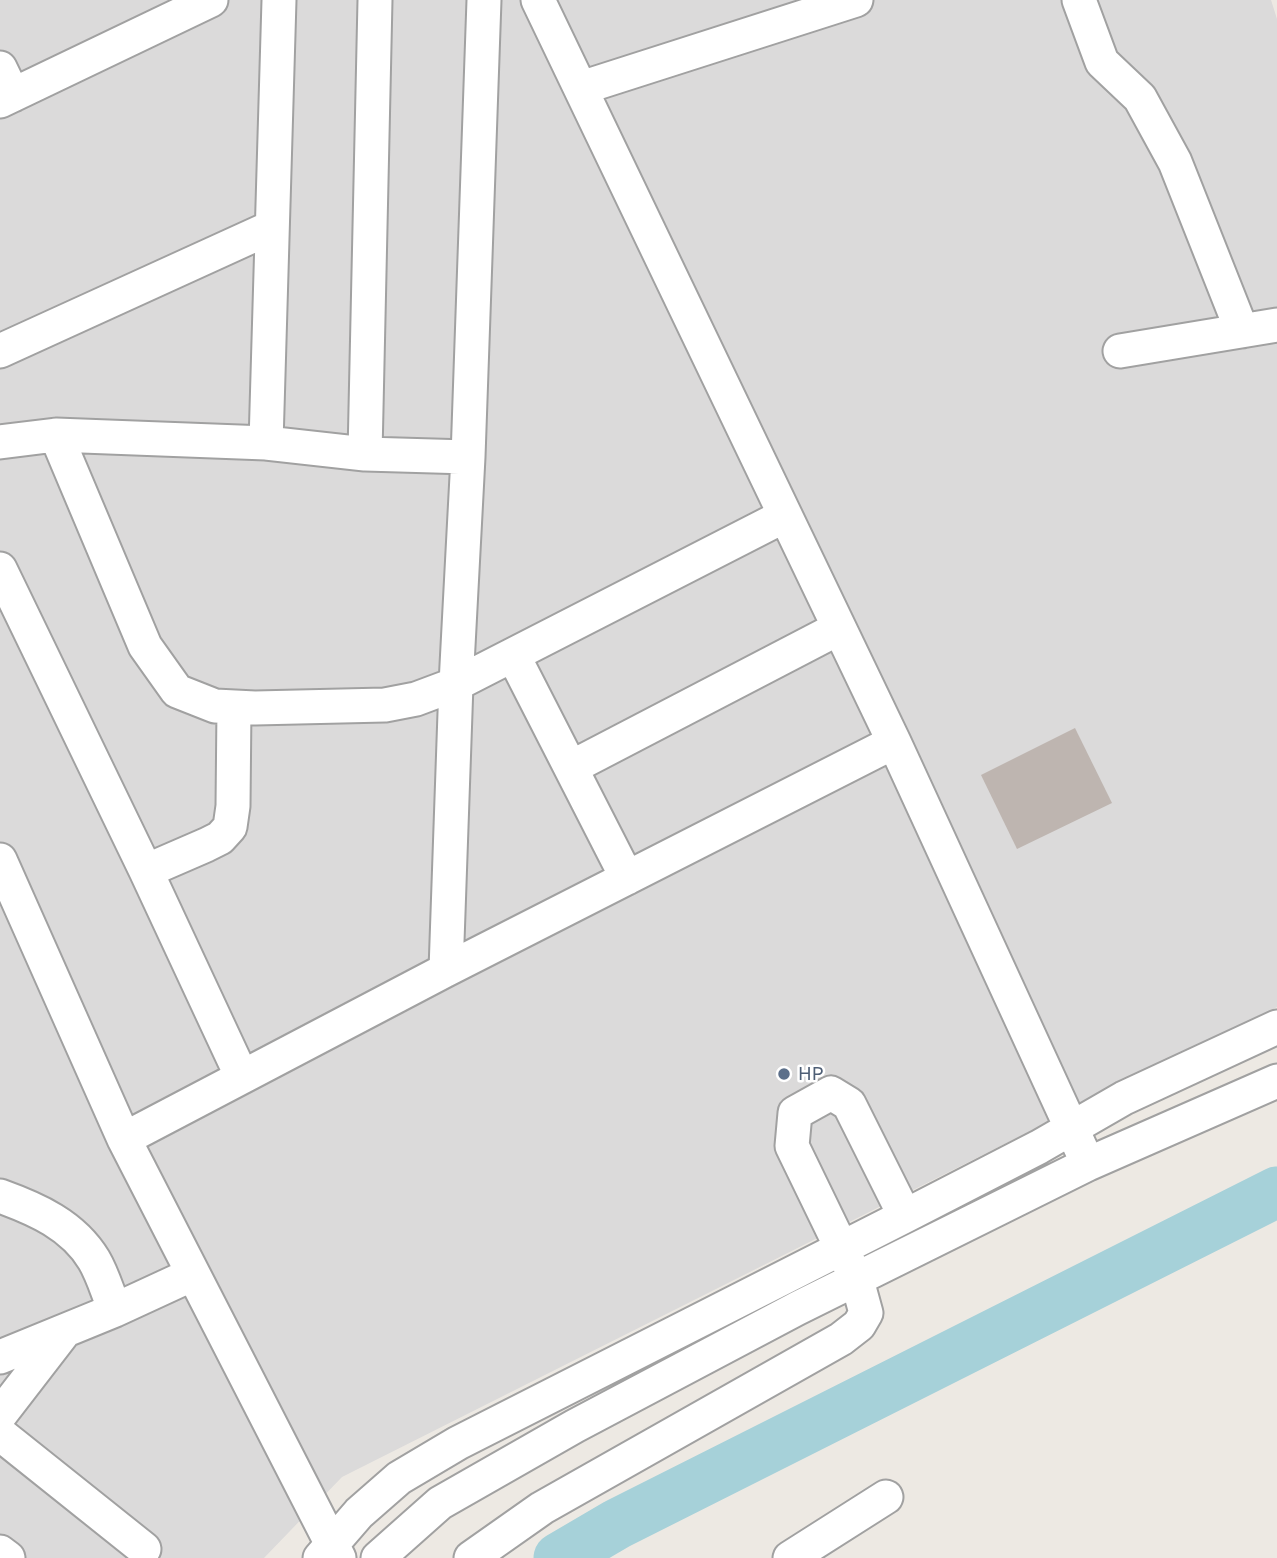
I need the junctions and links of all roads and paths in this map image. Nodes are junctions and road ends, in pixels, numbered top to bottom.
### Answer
1 (211, 0) edge
2 (279, 0) edge
3 (375, 0) edge
4 (484, 0) edge
5 (538, 0) edge
6 (856, 0) edge
7 (1079, 0) edge
8 (4, 88) edge
9 (580, 88) junction
10 (272, 227) junction
11 (1277, 325) edge
12 (1242, 331) junction
13 (0, 351) edge
14 (1120, 351) dead end
15 (56, 435) junction
16 (0, 442) edge
17 (266, 443) junction
18 (365, 454) junction
19 (468, 457) junction
20 (784, 516) junction
21 (0, 569) edge
22 (839, 628) junction
23 (513, 655) junction
24 (456, 684) junction
25 (234, 707) junction
26 (894, 742) junction
27 (572, 767) junction
28 (0, 860) edge
29 (146, 871) junction
30 (627, 878) junction
31 (446, 970) junction
32 (1277, 1027) edge
33 (242, 1077) junction
34 (1277, 1081) edge
35 (1071, 1128) junction
36 (124, 1139) junction
37 (1088, 1164) junction
38 (0, 1196) edge
39 (905, 1216) junction
40 (841, 1248) junction
41 (193, 1274) junction
42 (856, 1279) junction
43 (115, 1310) junction
44 (65, 1330) junction
45 (0, 1357) edge
46 (0, 1415) edge
47 (0, 1434) edge
48 (886, 1497) dead end
49 (144, 1549) dead end
50 (0, 1552) edge
51 (330, 1554) edge
52 (8, 1558) edge
53 (378, 1558) edge
54 (471, 1558) edge
55 (790, 1558) edge

1 - 8 street
2 - 10 street
3 - 18 street
4 - 19 street
5 - 9 street
6 - 9 street
7 - 12 street
9 - 20 street
10 - 13 street
10 - 17 street
11 - 12 street
12 - 14 street
15 - 16 street
15 - 17 street
15 - 25 street
17 - 18 street
18 - 19 street
19 - 24 street
20 - 22 street
20 - 23 street
21 - 29 street
22 - 26 street
22 - 27 street
23 - 24 street
23 - 27 street
24 - 25 street
24 - 31 street
25 - 29 street
26 - 30 street
26 - 35 street
27 - 30 street
28 - 36 street
29 - 33 street
30 - 31 street
31 - 33 street
32 - 35 street
33 - 36 street
34 - 37 street
35 - 37 street
35 - 39 street
36 - 41 street
37 - 42 street
38 - 43 street
39 - 40 street
39 - 40 street
40 - 42 street
40 - 51 street
41 - 43 street
41 - 51 street
42 - 53 street
42 - 54 street
43 - 44 street
44 - 45 street
44 - 46 street
47 - 49 street
48 - 55 street
50 - 52 street

